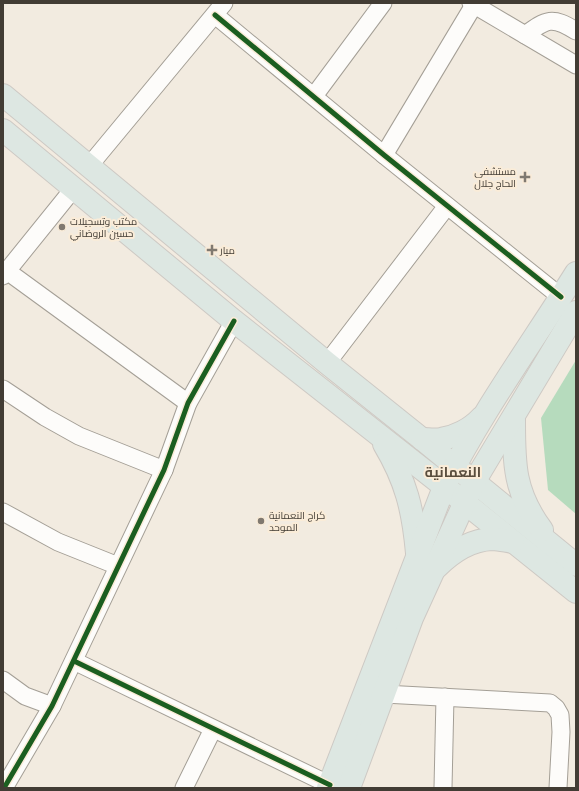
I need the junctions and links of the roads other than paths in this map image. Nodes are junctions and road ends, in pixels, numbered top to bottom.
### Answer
1 (383, 3) edge
2 (473, 4) edge
3 (219, 9) edge
4 (576, 31) edge
5 (525, 35) junction
6 (576, 65) edge
7 (3, 95) edge
8 (314, 96) junction
9 (3, 130) edge
10 (384, 155) junction
11 (89, 166) junction
12 (74, 188) junction
13 (447, 206) junction
14 (576, 272) edge
15 (5, 274) edge
16 (568, 305) edge
17 (234, 321) junction
18 (327, 363) junction
19 (3, 389) edge
20 (188, 404) junction
21 (489, 409) junction
22 (514, 417) junction
23 (379, 436) junction
24 (422, 439) junction
25 (455, 466) junction
26 (164, 470) junction
27 (474, 482) junction
28 (444, 487) junction
29 (464, 502) junction
30 (3, 512) edge
31 (513, 542) junction
32 (557, 550) junction
33 (417, 557) junction
34 (576, 565) edge
35 (118, 566) junction
36 (434, 571) junction
37 (576, 592) edge
38 (74, 661) junction
39 (3, 680) edge
40 (384, 694) junction
41 (445, 697) junction
42 (52, 706) junction
43 (213, 729) junction
44 (568, 732) edge
45 (336, 787) edge
46 (4, 788) edge
47 (184, 788) edge
48 (443, 788) edge
49 (558, 788) edge

1 - 8 street
2 - 5 street
2 - 10 street
3 - 8 street
3 - 11 street
4 - 5 street
5 - 6 street
7 - 11 main road
8 - 10 street
9 - 12 main road
10 - 13 street
11 - 18 main road
12 - 15 street
12 - 17 main road
13 - 16 street
13 - 18 street
14 - 16 main road
15 - 20 street
16 - 21 main road
16 - 22 main road
17 - 20 street
17 - 23 main road
18 - 24 main road
19 - 26 street
20 - 26 street
21 - 24 main road
21 - 25 main road
22 - 27 main road
22 - 32 main road
23 - 28 main road
23 - 33 main road
24 - 25 main road
25 - 27 main road
25 - 28 main road
26 - 35 street
27 - 29 main road
27 - 32 main road
28 - 29 main road
28 - 33 main road
29 - 31 main road
29 - 36 main road
30 - 35 street
31 - 36 main road
31 - 37 main road
32 - 34 main road
33 - 45 main road
35 - 38 street
36 - 40 main road
38 - 42 street
38 - 43 street
39 - 42 street
40 - 41 street
40 - 45 main road
41 - 44 street
41 - 48 street
42 - 46 street
43 - 45 street
43 - 47 street
44 - 49 street

